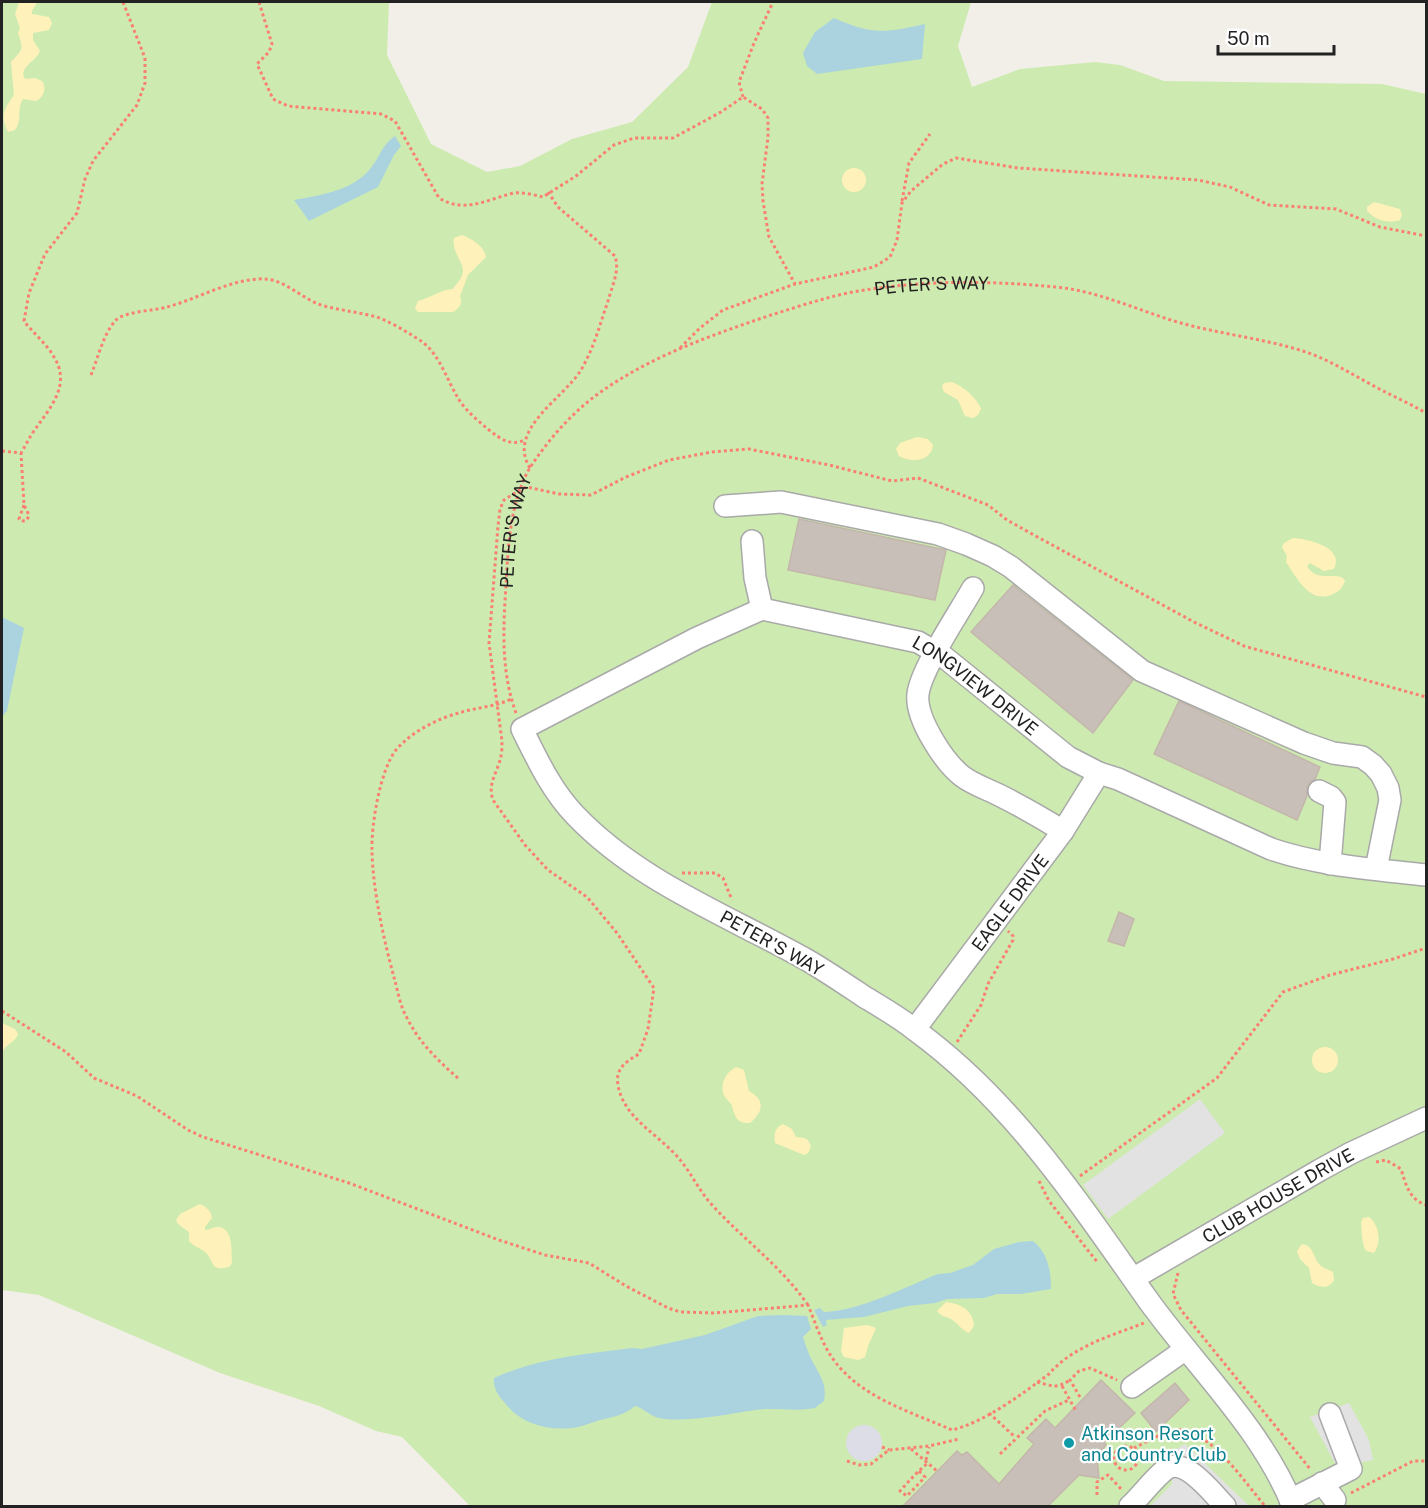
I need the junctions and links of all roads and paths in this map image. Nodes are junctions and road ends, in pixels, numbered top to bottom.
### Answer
1 (123, 2) edge
2 (259, 2) edge
3 (773, 2) edge
4 (743, 97) junction
5 (930, 134) dead end
6 (548, 192) junction
7 (902, 203) junction
8 (1426, 236) edge
9 (795, 284) junction
10 (676, 351) junction
11 (91, 375) dead end
12 (1426, 413) edge
13 (525, 440) junction
14 (2, 451) edge
15 (19, 453) junction
16 (530, 468) junction
17 (521, 489) junction
18 (24, 505) junction
19 (725, 506) dead end
20 (752, 541) dead end
21 (973, 588) dead end
22 (762, 609) junction
23 (936, 653) junction
24 (511, 699) junction
25 (499, 705) junction
26 (522, 729) junction
27 (1099, 773) junction
28 (1319, 791) dead end
29 (1063, 831) junction
30 (1330, 864) junction
31 (1376, 869) junction
32 (674, 872) dead end
33 (1426, 874) edge
34 (735, 905) dead end
35 (1000, 927) dead end
36 (1426, 948) edge
37 (2, 1011) edge
38 (915, 1029) junction
39 (954, 1046) dead end
40 (458, 1078) dead end
41 (1426, 1118) edge
42 (1370, 1164) dead end
43 (1038, 1179) dead end
44 (1077, 1179) dead end
45 (1426, 1205) edge
46 (1059, 1214) dead end
47 (1182, 1269) dead end
48 (1134, 1278) junction
49 (808, 1305) junction
50 (1170, 1311) junction
51 (1186, 1349) junction
52 (1071, 1380) junction
53 (1037, 1383) junction
54 (1062, 1386) junction
55 (1132, 1387) joint
56 (1080, 1397) dead end
57 (1069, 1400) junction
58 (1076, 1411) dead end
59 (989, 1413) junction
60 (1330, 1414) dead end
61 (1015, 1437) junction
62 (959, 1439) dead end
63 (930, 1445) junction
64 (882, 1447) dead end
65 (910, 1448) junction
66 (1134, 1448) junction
67 (889, 1450) junction
68 (1000, 1454) dead end
69 (847, 1461) dead end
70 (927, 1461) junction
71 (1426, 1461) edge
72 (919, 1471) junction
73 (937, 1471) dead end
74 (1322, 1483) junction
75 (1097, 1495) dead end
76 (1335, 1500) joint
77 (1129, 1501) edge
78 (1291, 1503) edge
79 (1225, 1506) edge
80 (1265, 1506) edge

1 - 15 path
2 - 6 path
3 - 4 path
4 - 6 path
4 - 9 path
5 - 7 path
6 - 13 path
7 - 8 path
7 - 9 path
9 - 10 path
10 - 12 path, PETER'S WAY
10 - 16 path, PETER'S WAY
11 - 13 path
13 - 16 path
14 - 15 path
15 - 18 path
16 - 17 path, PETER'S WAY
17 - 24 path, PETER'S WAY
17 - 25 path
18 - 18 path
19 - 31 street
20 - 22 street
21 - 23 street
22 - 23 street, LONGVIEW DRIVE
22 - 26 street
23 - 27 street, LONGVIEW DRIVE
23 - 29 street
24 - 25 path
24 - 26 path, PETER'S WAY
25 - 40 path
25 - 49 path
26 - 38 street, PETER'S WAY
27 - 29 street, EAGLE DRIVE
27 - 30 street, LONGVIEW DRIVE
28 - 30 street
29 - 38 street, EAGLE DRIVE
30 - 31 street, LONGVIEW DRIVE
31 - 33 street, LONGVIEW DRIVE
32 - 34 path
35 - 39 path
36 - 44 path
37 - 49 path
38 - 48 street, PETER'S WAY
41 - 48 street, CLUB HOUSE DRIVE
42 - 45 path
43 - 46 path
47 - 50 path
48 - 50 street, PETER'S WAY
49 - 59 path
50 - 51 street, PETER'S WAY
50 - 53 path
50 - 74 path
51 - 55 street
51 - 78 street, PETER'S WAY
52 - 54 path
52 - 55 path
52 - 56 path
53 - 54 path
53 - 59 path
54 - 57 path
57 - 58 path
57 - 61 path
59 - 61 path
60 - 74 street
61 - 68 path
62 - 63 path
63 - 65 path
63 - 70 path
64 - 67 path
65 - 67 path
65 - 70 path
66 - 66 path
66 - 80 path
67 - 69 path
70 - 72 path
70 - 73 path
71 - 76 path
72 - 72 path
74 - 76 street
74 - 78 street
75 - 77 path
77 - 79 street

